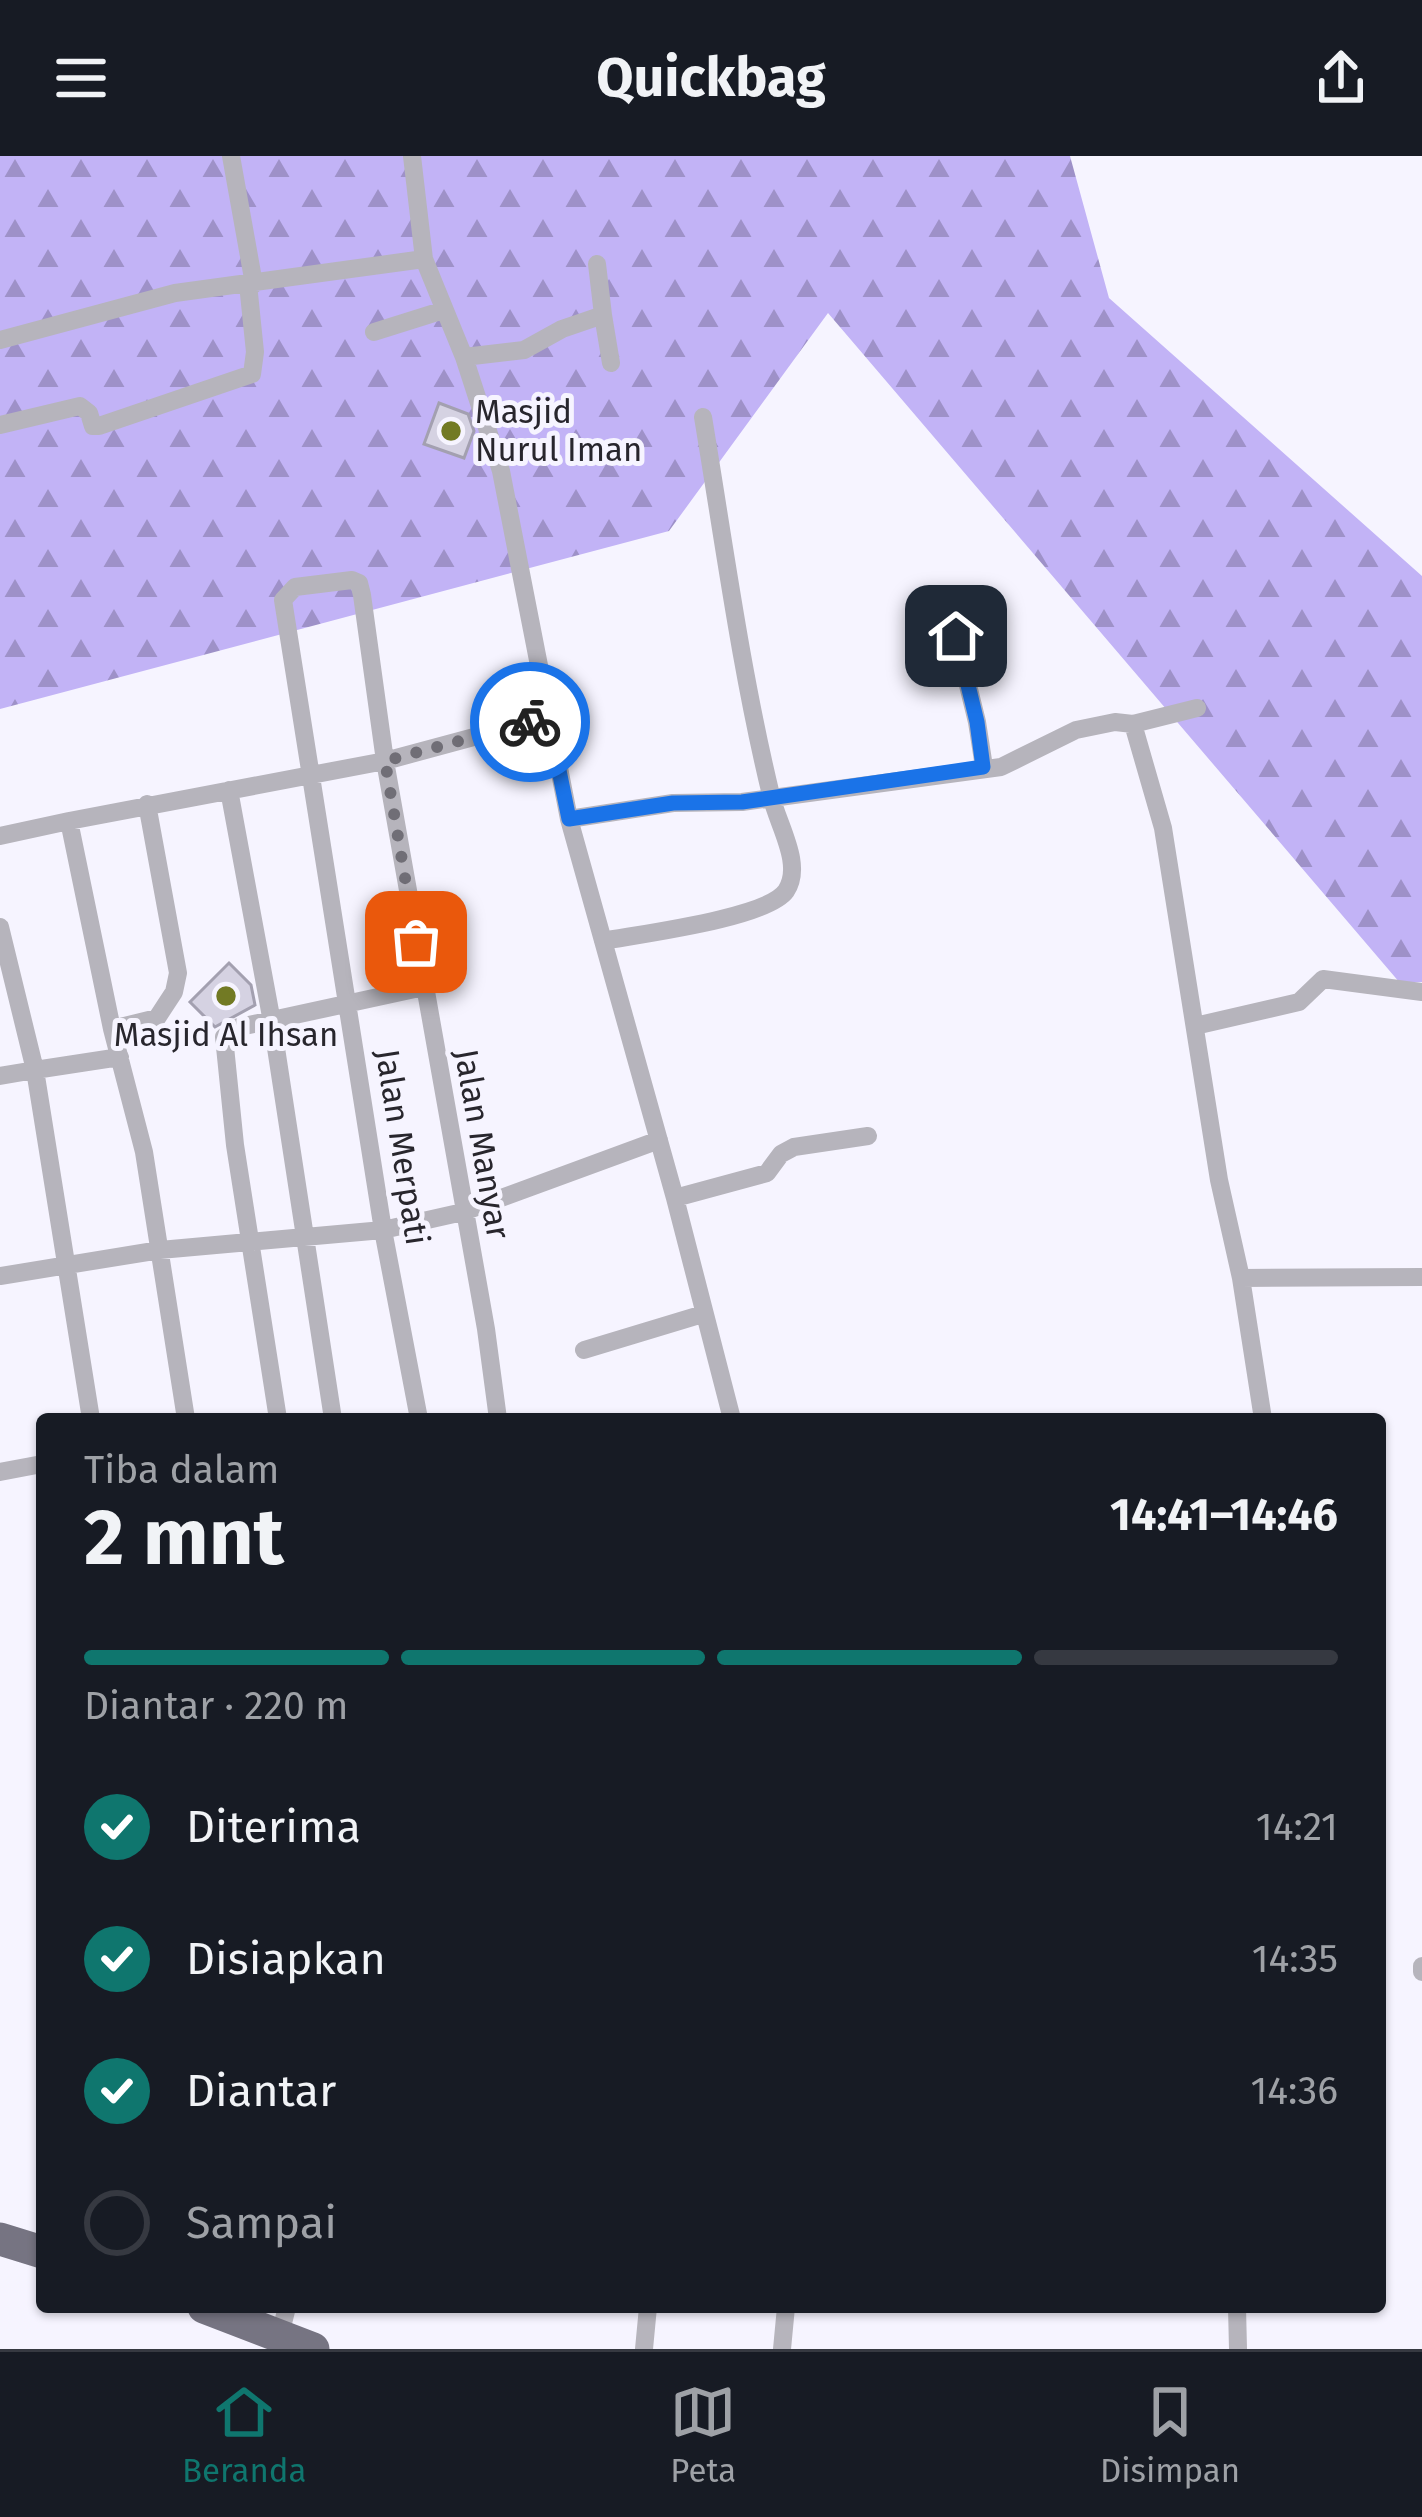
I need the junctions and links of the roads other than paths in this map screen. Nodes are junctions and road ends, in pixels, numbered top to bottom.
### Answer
1 (231, 156) edge
2 (412, 156) edge
3 (424, 259) junction
4 (597, 264) dead end
5 (251, 284) junction
6 (444, 310) junction
7 (603, 315) junction
8 (374, 332) dead end
9 (0, 340) edge
10 (464, 357) junction
11 (611, 363) dead end
12 (703, 417) dead end
13 (0, 425) edge
14 (362, 595) joint
15 (956, 636) dead end
16 (1196, 708) dead end
17 (548, 717) junction
18 (1133, 724) junction
19 (385, 761) junction
20 (983, 767) junction
21 (310, 776) junction
22 (229, 790) junction
23 (771, 798) junction
24 (147, 804) junction
25 (569, 819) junction
26 (69, 821) junction
27 (0, 836) edge
28 (0, 927) edge
29 (603, 941) junction
30 (424, 987) junction
31 (1422, 992) edge
32 (350, 1006) junction
33 (272, 1022) junction
34 (1196, 1026) junction
35 (112, 1029) junction
36 (119, 1057) junction
37 (35, 1070) junction
38 (0, 1076) edge
39 (868, 1136) dead end
40 (659, 1140) junction
41 (675, 1198) junction
42 (463, 1212) junction
43 (382, 1230) junction
44 (308, 1239) junction
45 (251, 1244) junction
46 (160, 1250) junction
47 (67, 1264) junction
48 (0, 1276) edge
49 (1422, 1277) edge
50 (1241, 1278) junction
51 (703, 1314) junction
52 (584, 1350) dead end
53 (90, 1413) edge
54 (185, 1413) edge
55 (277, 1413) edge
56 (332, 1413) edge
57 (418, 1413) edge
58 (497, 1413) edge
59 (730, 1413) edge
60 (1262, 1413) edge
61 (36, 1465) edge
62 (0, 1472) edge
63 (0, 2239) edge
64 (36, 2250) edge
65 (238, 2313) edge
66 (647, 2313) edge
67 (785, 2313) edge
68 (1237, 2313) edge
69 (283, 2321) edge
70 (313, 2349) edge
71 (644, 2349) edge
72 (782, 2349) edge
73 (1238, 2349) edge

1 - 5 street
2 - 3 street
3 - 5 street
3 - 6 street
4 - 7 street
5 - 9 street
5 - 13 street
6 - 8 street
6 - 10 street
7 - 10 street
7 - 11 street
10 - 17 street
12 - 23 street
14 - 19 street, Jalan Manyar
14 - 21 street, Jalan Merpati
15 - 20 street
16 - 18 street
17 - 19 street
17 - 25 street
18 - 20 street
18 - 34 street
19 - 21 street
19 - 30 street, Jalan Manyar
20 - 23 street
21 - 22 street
21 - 32 street, Jalan Merpati
22 - 24 street
22 - 33 street
23 - 25 street
23 - 29 street
24 - 26 street
24 - 35 street
25 - 29 street
26 - 27 street
26 - 35 street
28 - 37 street
29 - 40 street
30 - 32 street
30 - 42 street, Jalan Manyar
31 - 34 street
32 - 33 street
32 - 43 street, Jalan Merpati
33 - 44 street
33 - 45 street
34 - 50 street
35 - 36 street
36 - 37 street
36 - 46 street
37 - 38 street
37 - 47 street
39 - 41 street
40 - 41 street
40 - 42 street
41 - 51 street
42 - 43 street
42 - 58 street, Jalan Manyar
43 - 44 street
43 - 57 street, Jalan Merpati
44 - 45 street
44 - 56 street
45 - 46 street
45 - 55 street
46 - 47 street
46 - 54 street
47 - 48 street
47 - 53 street
49 - 50 street
50 - 60 street
51 - 52 street
51 - 59 street
61 - 62 street
63 - 64 highway
65 - 69 highway
66 - 71 street
67 - 72 street
68 - 73 street
69 - 70 highway

